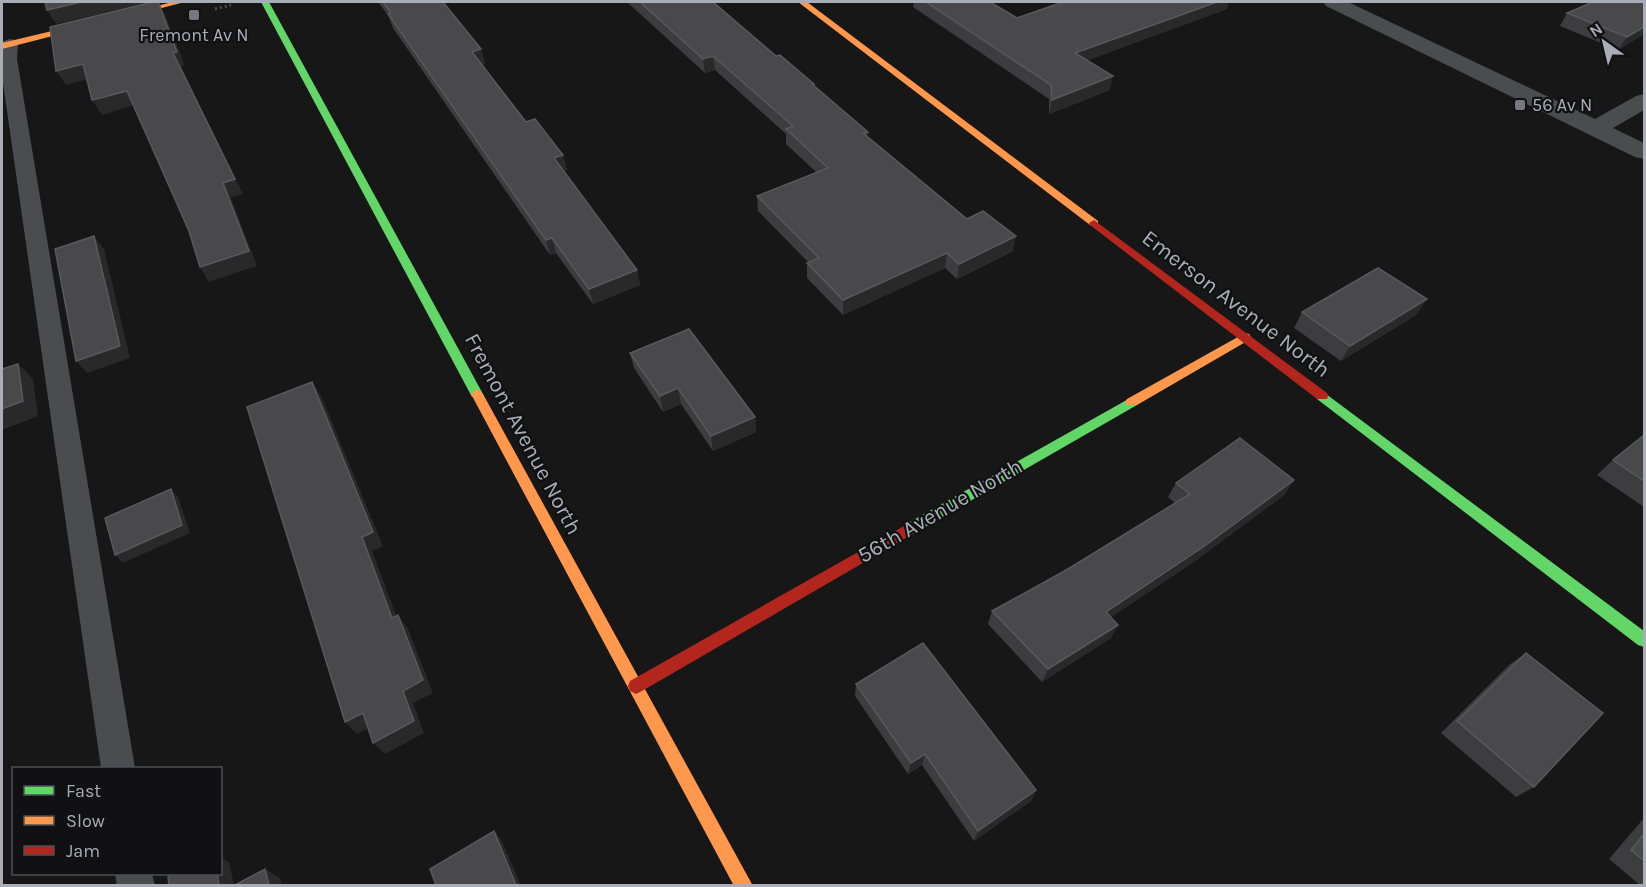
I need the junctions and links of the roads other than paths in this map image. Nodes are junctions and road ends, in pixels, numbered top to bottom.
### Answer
1 (181, 2) edge
2 (265, 2) edge
3 (802, 2) edge
4 (1333, 2) edge
5 (5, 45) edge
6 (1644, 100) edge
7 (1596, 128) junction
8 (1644, 152) edge
9 (1245, 337) junction
10 (1644, 640) edge
11 (636, 686) junction
12 (118, 767) edge
13 (744, 885) edge

1 - 5 street
2 - 11 street, Fremont Avenue North
3 - 9 street, Emerson Avenue North
4 - 7 street
5 - 12 lane
6 - 7 street
7 - 8 street
9 - 10 street, Emerson Avenue North
9 - 11 street, 56th Avenue North
11 - 13 street, Fremont Avenue North

